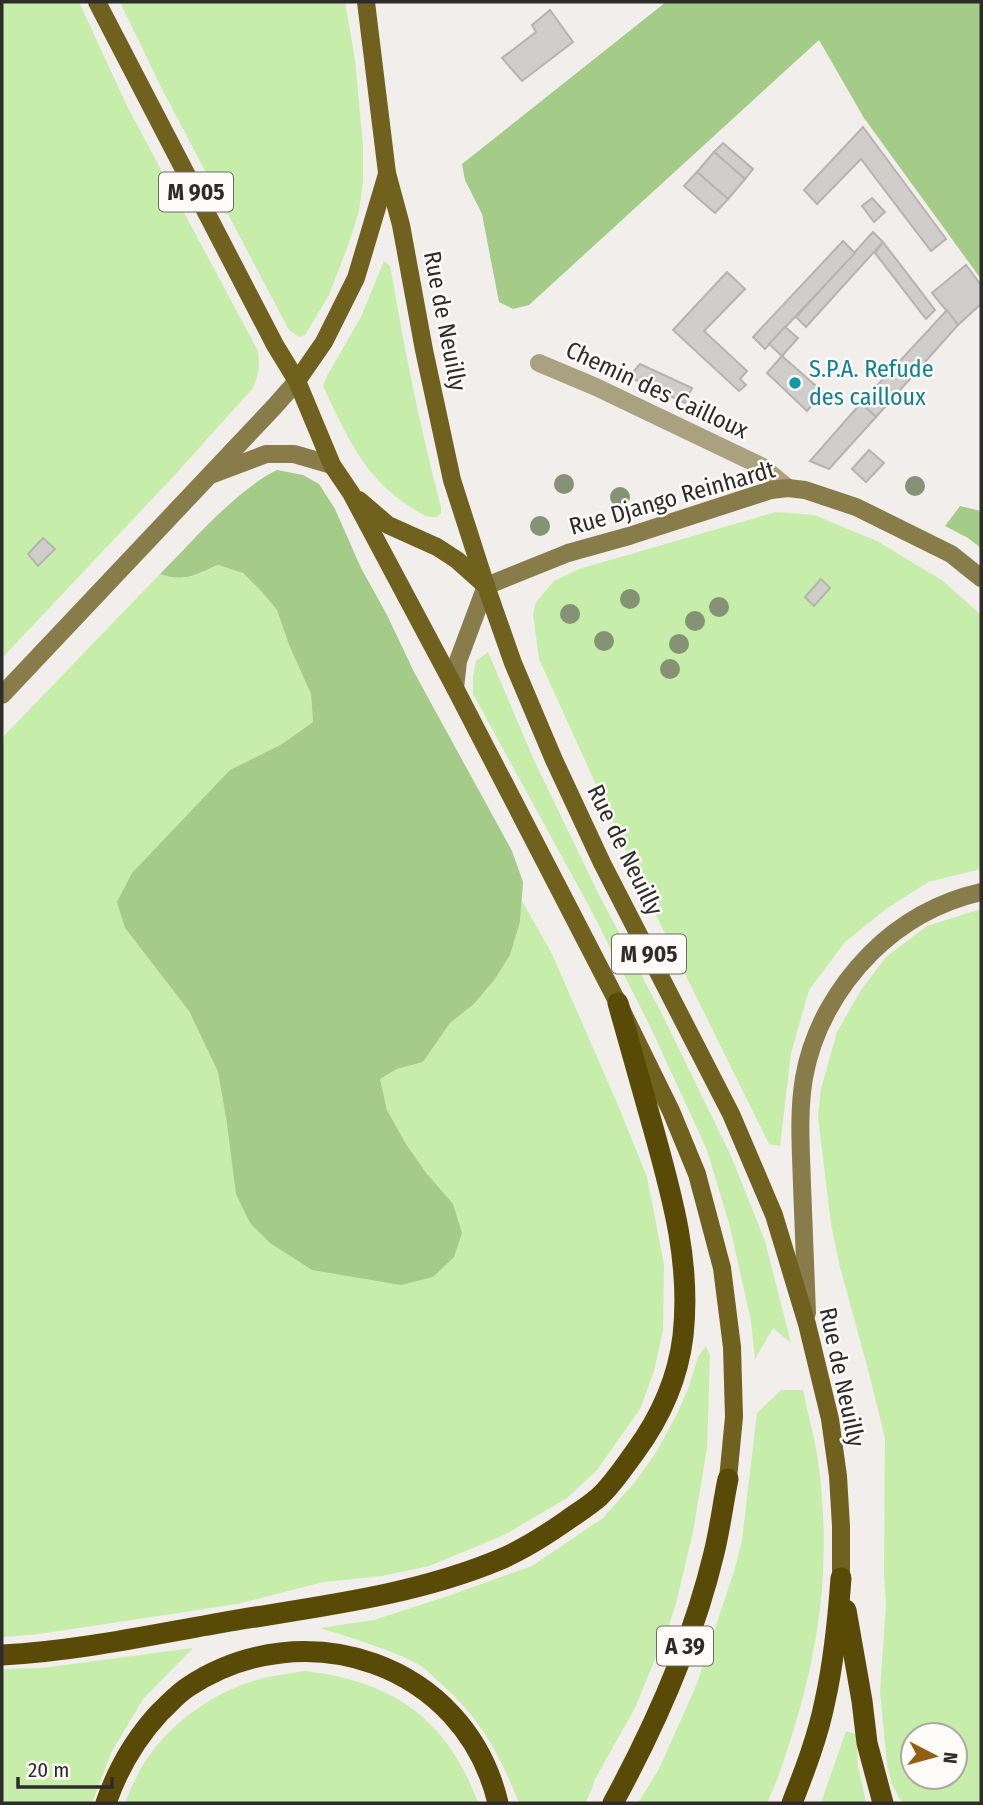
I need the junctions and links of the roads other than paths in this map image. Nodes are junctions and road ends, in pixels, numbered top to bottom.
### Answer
1 (97, 2) edge
2 (366, 2) edge
3 (387, 173) junction
4 (540, 363) dead end
5 (297, 381) junction
6 (332, 465) junction
7 (207, 477) junction
8 (788, 488) junction
9 (351, 493) junction
10 (981, 578) edge
11 (486, 586) junction
12 (455, 688) junction
13 (2, 695) edge
14 (981, 892) edge
15 (618, 1003) junction
16 (807, 1324) junction
17 (728, 1479) joint
18 (841, 1578) junction
19 (2, 1655) edge
20 (106, 1803) edge
21 (498, 1803) edge
22 (613, 1803) edge
23 (792, 1803) edge
24 (883, 1803) edge

1 - 5 main road, M 905
2 - 3 main road, Rue de Neuilly / M 905
3 - 5 main road, Rue de Neuilly
3 - 11 main road, Rue de Neuilly / M 905
4 - 8 lane, Chemin des Cailloux
5 - 6 main road, M 905
5 - 7 main road, Rue de Neuilly
6 - 7 main road
6 - 9 main road, M 905
7 - 13 main road, Rue de Neuilly
8 - 10 main road, Rue Django Reinhardt
8 - 11 main road, Rue Django Reinhardt
9 - 11 main road
9 - 12 main road, M 905
11 - 12 main road
11 - 16 main road, Rue de Neuilly / M 905
12 - 15 main road, M 905
14 - 16 main road
15 - 17 main road, M 905
15 - 19 highway
16 - 18 main road, Rue de Neuilly / M 905
17 - 22 highway, A 39
18 - 23 highway
18 - 24 highway
20 - 21 highway

